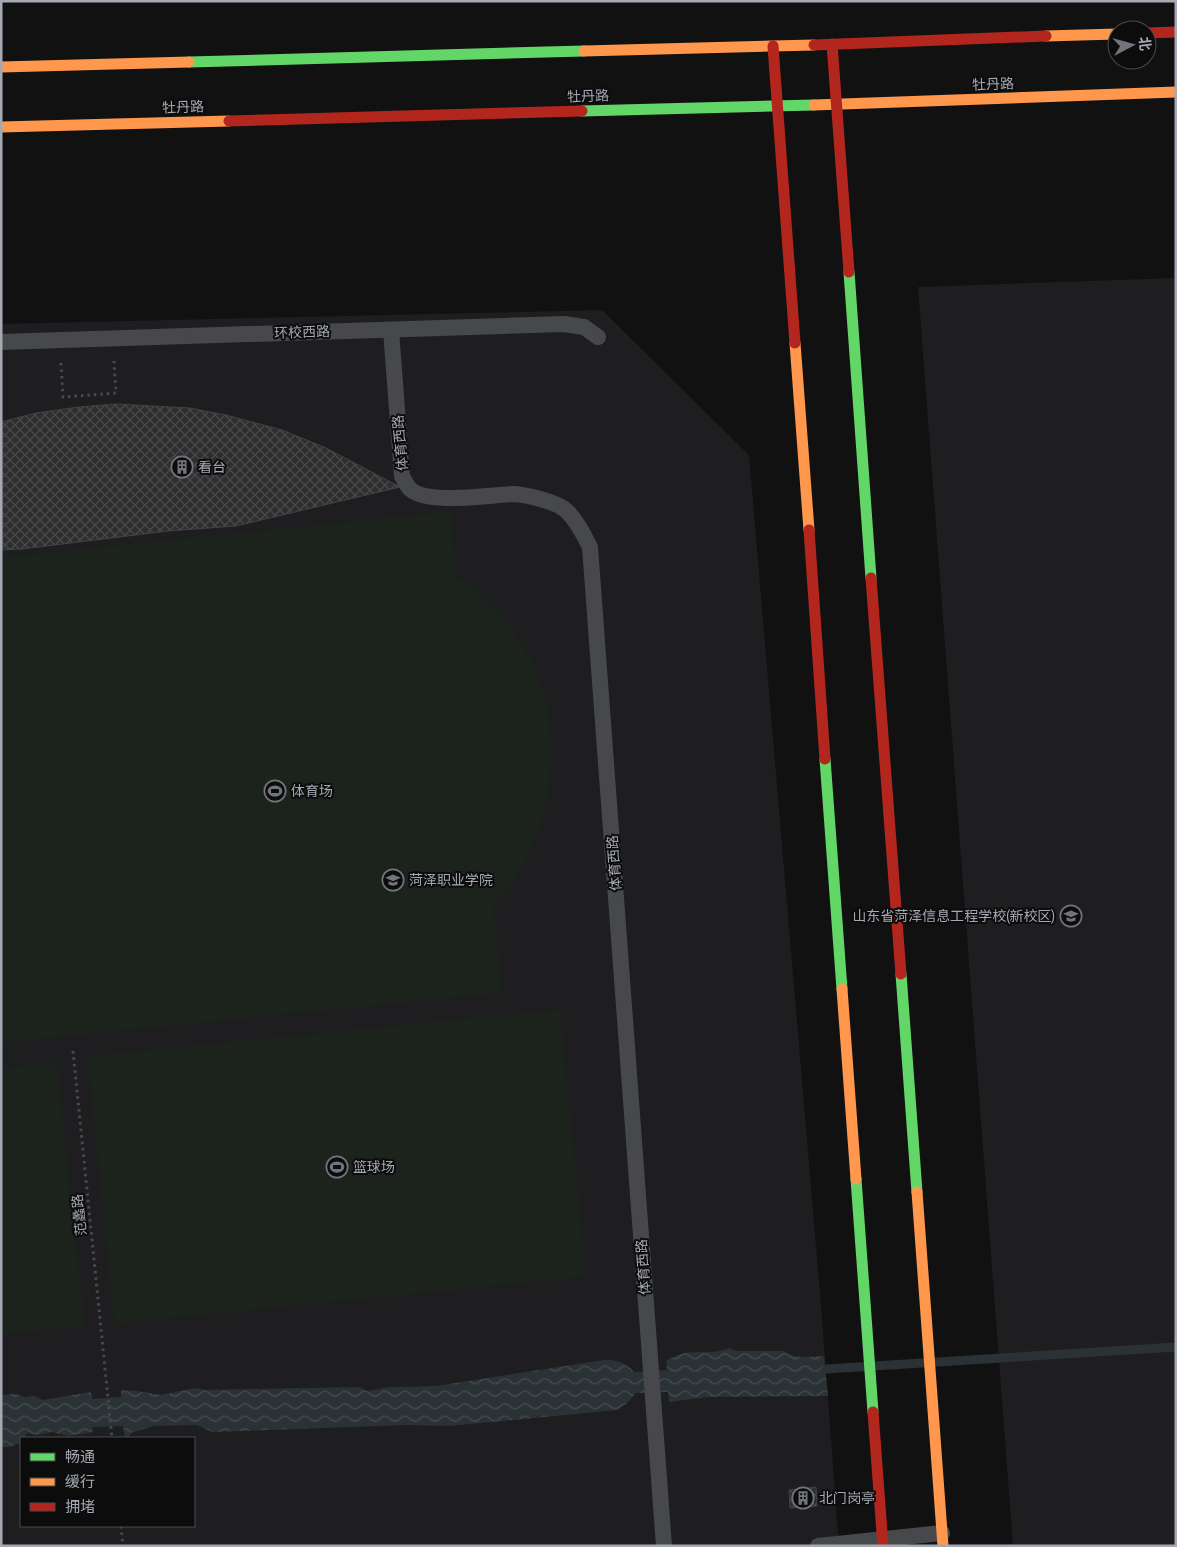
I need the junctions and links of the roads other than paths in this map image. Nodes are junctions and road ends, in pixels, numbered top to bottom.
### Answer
1 (1176, 32) edge
2 (1157, 33) edge
3 (1107, 34) edge
4 (832, 44) junction
5 (773, 46) junction
6 (1, 67) edge
7 (1176, 92) edge
8 (836, 104) junction
9 (778, 106) junction
10 (1, 127) edge
11 (391, 330) junction
12 (598, 337) dead end
13 (1, 342) edge
14 (942, 1539) edge
15 (883, 1542) edge
16 (664, 1546) edge
17 (818, 1546) edge

1 - 2 main road
3 - 4 main road
4 - 5 main road
4 - 8 main road
5 - 6 main road
5 - 9 main road
7 - 8 main road, 牡丹路
8 - 9 main road, 牡丹路
8 - 14 main road
9 - 10 main road, 牡丹路
9 - 15 main road
11 - 12 lane, 环校西路
11 - 13 lane, 环校西路
11 - 16 lane, 体育西路
14 - 15 lane
15 - 17 lane

